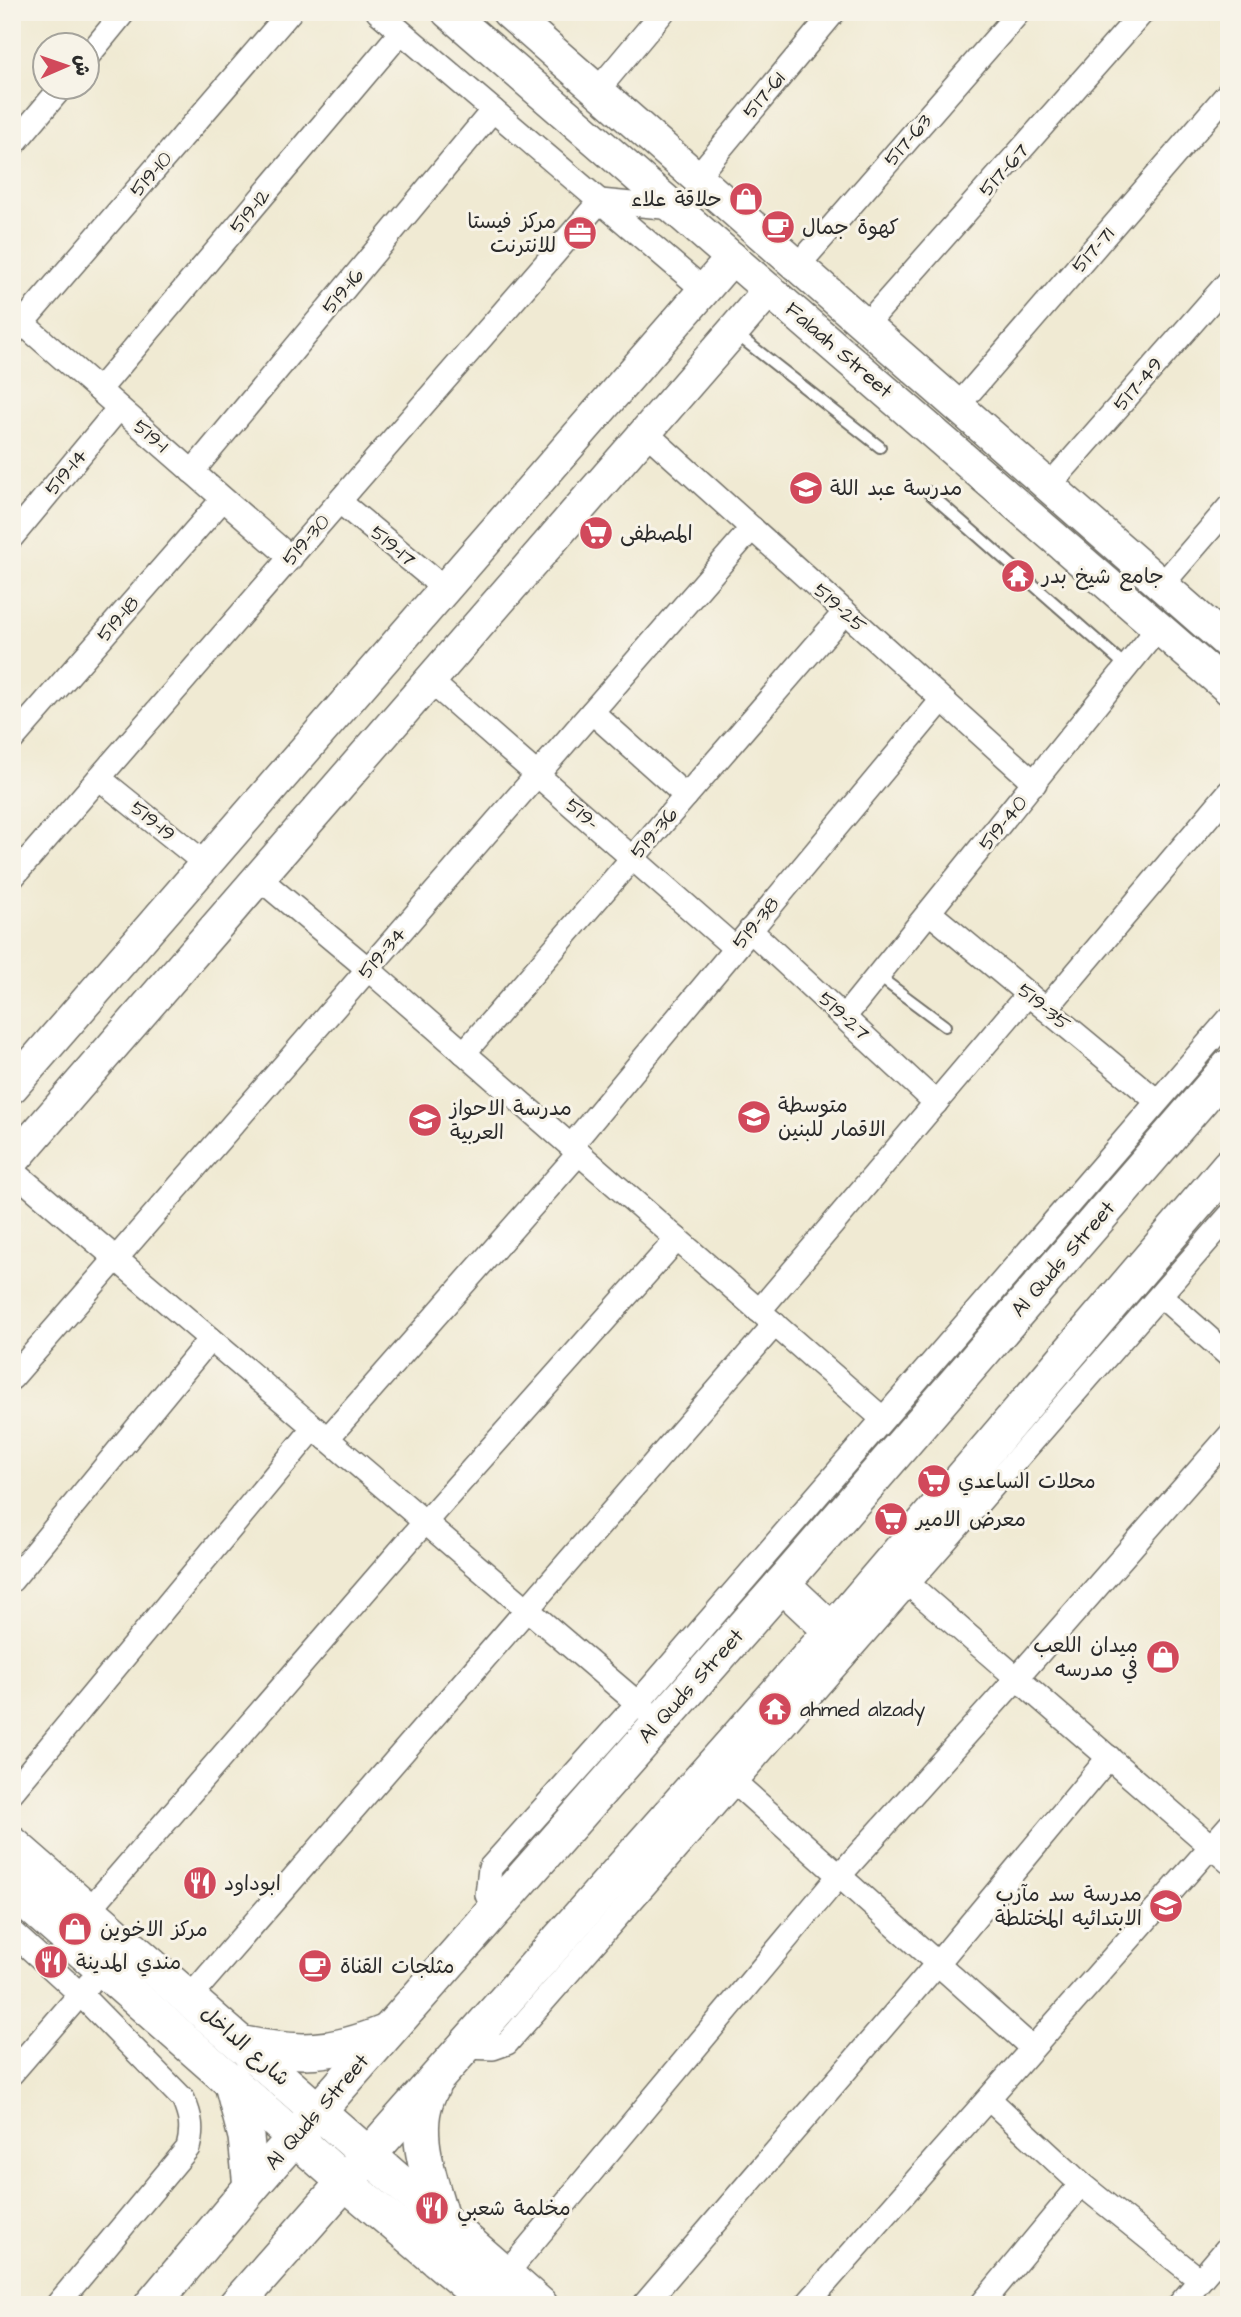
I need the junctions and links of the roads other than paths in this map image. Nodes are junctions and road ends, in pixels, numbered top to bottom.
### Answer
1 (124, 12) edge
2 (290, 12) edge
3 (379, 12) edge
4 (448, 12) edge
5 (508, 12) edge
6 (663, 12) edge
7 (834, 12) edge
8 (1019, 12) edge
9 (1143, 12) edge
10 (401, 32) junction
11 (102, 39) edge
12 (596, 92) junction
13 (1229, 92) edge
14 (49, 102) edge
15 (494, 110) junction
16 (12, 146) edge
17 (695, 178) junction
18 (600, 201) junction
19 (673, 208) junction
20 (732, 258) junction
21 (796, 268) junction
22 (1229, 281) edge
23 (704, 290) junction
24 (769, 290) junction
25 (16, 324) edge
26 (864, 327) junction
27 (733, 331) junction
28 (99, 390) junction
29 (119, 408) junction
30 (956, 408) junction
31 (645, 432) junction
32 (880, 447) dead end
33 (192, 472) junction
34 (1047, 488) junction
35 (928, 492) dead end
36 (223, 499) junction
37 (340, 502) junction
38 (1229, 507) edge
39 (752, 528) junction
40 (12, 537) edge
41 (291, 558) junction
42 (1160, 587) junction
43 (445, 589) junction
44 (845, 612) junction
45 (1159, 627) junction
46 (1229, 644) edge
47 (1127, 667) junction
48 (429, 680) junction
49 (1229, 689) edge
50 (942, 700) junction
51 (592, 712) junction
52 (12, 740) edge
53 (537, 775) junction
54 (100, 778) junction
55 (1035, 783) junction
56 (1229, 792) edge
57 (686, 796) junction
58 (633, 858) junction
59 (207, 865) junction
60 (12, 878) edge
61 (258, 878) junction
62 (174, 902) junction
63 (930, 913) junction
64 (750, 930) junction
65 (210, 934) junction
66 (736, 948) junction
67 (368, 969) junction
68 (878, 976) junction
69 (1037, 1001) junction
70 (845, 1016) junction
71 (1229, 1019) edge
72 (945, 1026) dead end
73 (464, 1053) junction
74 (1229, 1068) edge
75 (12, 1087) edge
76 (1157, 1101) junction
77 (936, 1103) junction
78 (575, 1149) junction
79 (12, 1162) edge
80 (1229, 1166) edge
81 (12, 1170) edge
82 (1229, 1216) edge
83 (677, 1239) junction
84 (116, 1259) junction
85 (1161, 1296) junction
86 (767, 1317) junction
87 (210, 1339) junction
88 (1229, 1356) edge
89 (12, 1378) edge
90 (882, 1418) junction
91 (321, 1433) junction
92 (1229, 1436) edge
93 (425, 1522) junction
94 (898, 1574) junction
95 (12, 1580) edge
96 (782, 1584) junction
97 (529, 1611) junction
98 (832, 1631) junction
99 (1017, 1678) junction
100 (648, 1713) junction
101 (1109, 1757) junction
102 (724, 1773) junction
103 (12, 1792) edge
104 (1229, 1826) edge
105 (12, 1844) edge
106 (1210, 1846) junction
107 (1229, 1862) edge
108 (839, 1876) junction
109 (13, 1893) edge
110 (89, 1910) junction
111 (12, 1931) edge
112 (937, 1964) junction
113 (102, 1968) junction
114 (80, 1994) junction
115 (190, 1997) junction
116 (387, 2032) junction
117 (243, 2044) junction
118 (1031, 2047) junction
119 (452, 2060) junction
120 (12, 2073) edge
121 (230, 2080) junction
122 (989, 2099) junction
123 (318, 2110) junction
124 (295, 2138) junction
125 (369, 2153) junction
126 (345, 2182) junction
127 (1081, 2184) junction
128 (251, 2187) junction
129 (439, 2216) junction
130 (1229, 2246) edge
131 (1200, 2280) junction
132 (499, 2289) edge
133 (57, 2305) edge
134 (152, 2305) edge
135 (236, 2305) edge
136 (540, 2305) edge
137 (644, 2305) edge
138 (806, 2305) edge
139 (981, 2305) edge
140 (1179, 2305) edge

1 - 11 street
2 - 25 street, 519-10
3 - 10 street
4 - 19 street, Falaah Street
5 - 12 street, Falaah Street
6 - 12 street
7 - 17 street, 517-61
8 - 21 street, 517-63
9 - 26 street, 517-67
10 - 15 street
10 - 28 street, 519-12
12 - 17 street, Falaah Street
13 - 30 street, 517-71
14 - 16 street
15 - 18 street
15 - 33 street, 519-16
17 - 21 street, Falaah Street
18 - 19 street
18 - 23 street
18 - 37 street, 519-30
19 - 20 street, Falaah Street
20 - 23 street
20 - 24 street, Falaah Street
21 - 26 street, Falaah Street
22 - 34 street, 517-49
23 - 43 street
24 - 27 street
24 - 45 street, Falaah Street
25 - 28 street, 519-1
26 - 30 street, Falaah Street
27 - 31 street
27 - 32 lane
28 - 29 street, 519-1
29 - 33 street, 519-1
29 - 40 street, 519-14
30 - 34 street, Falaah Street
31 - 39 street, 519-25
31 - 48 street
33 - 36 street, 519-1
34 - 42 street, Falaah Street
35 - 47 lane
36 - 41 street, 519-1
36 - 52 street, 519-18
37 - 41 street, 519-30
37 - 43 street, 519-17
38 - 42 street
39 - 44 street, 519-25
39 - 51 street, 519-34
41 - 54 street, 519-30
42 - 46 street, Falaah Street
43 - 59 street
44 - 50 street, 519-25
44 - 57 street, 519-36
45 - 47 street, 519-40
45 - 49 street, Falaah Street
47 - 55 street, 519-40
48 - 53 street, 519-
48 - 61 street
50 - 55 street, 519-25
50 - 64 street, 519-38
51 - 53 street, 519-34
51 - 57 street
53 - 58 street, 519-
53 - 67 street, 519-34
54 - 59 street, 519-19
54 - 60 street, 519-30
55 - 63 street, 519-40
56 - 69 street
57 - 58 street, 519-36
58 - 66 street, 519-
58 - 73 street, 519-36
59 - 62 street
61 - 65 street
61 - 67 street
62 - 65 street
62 - 75 street
63 - 68 street, 519-40
63 - 69 street, 519-35
64 - 66 street, 519-38
64 - 70 street, 519-27
65 - 79 street
66 - 78 street, 519-38
67 - 73 street
67 - 84 street, 519-34
68 - 70 street, 519-40
68 - 72 lane
69 - 76 street, 519-35
69 - 77 street
70 - 77 street, 519-27
71 - 76 street
73 - 78 street
74 - 96 main road, Al Quds Street
76 - 90 street
77 - 86 street
78 - 83 street
78 - 91 street, 519-38
80 - 94 main road
81 - 84 street
82 - 85 street
83 - 86 street
83 - 93 street
84 - 87 street
84 - 89 street, 519-34
85 - 88 street
85 - 94 street
86 - 90 street
86 - 97 street
87 - 91 street
87 - 95 street
90 - 100 street
91 - 93 street
91 - 103 street, 519-38
92 - 99 street
93 - 97 street
93 - 110 street
94 - 98 main road
94 - 99 street
94 - 102 street
96 - 98 main road
96 - 100 main road, Al Quds Street
97 - 100 street
97 - 115 street
98 - 102 main road
99 - 101 street
99 - 108 street
100 - 116 main road, Al Quds Street
101 - 106 street
101 - 112 street
102 - 108 street
102 - 119 main road
104 - 106 street
105 - 110 main road, شارع الداخل
106 - 107 street
106 - 118 street
108 - 112 street
108 - 132 street
109 - 113 main road, شارع الداخل
110 - 115 main road, شارع الداخل
111 - 114 street
112 - 118 street
112 - 137 street
113 - 114 street
113 - 121 main road, شارع الداخل
114 - 120 street
114 - 133 street
115 - 117 main road, شارع الداخل
116 - 117 main road
116 - 123 main road, Al Quds Street
117 - 123 main road, شارع الداخل
118 - 122 street
119 - 125 main road
119 - 129 main road
121 - 124 main road, شارع الداخل
121 - 128 main road
122 - 127 street
122 - 138 street
123 - 124 main road, Al Quds Street
123 - 125 main road, شارع الداخل
124 - 126 main road, شارع الداخل
124 - 128 main road, Al Quds Street
125 - 126 main road
125 - 129 main road, شارع الداخل
126 - 132 main road, شارع الداخل
126 - 135 main road
127 - 131 street
127 - 139 street
128 - 134 main road, Al Quds Street
129 - 132 main road, شارع الداخل
130 - 131 street
131 - 140 street
132 - 136 main road, شارع الداخل

